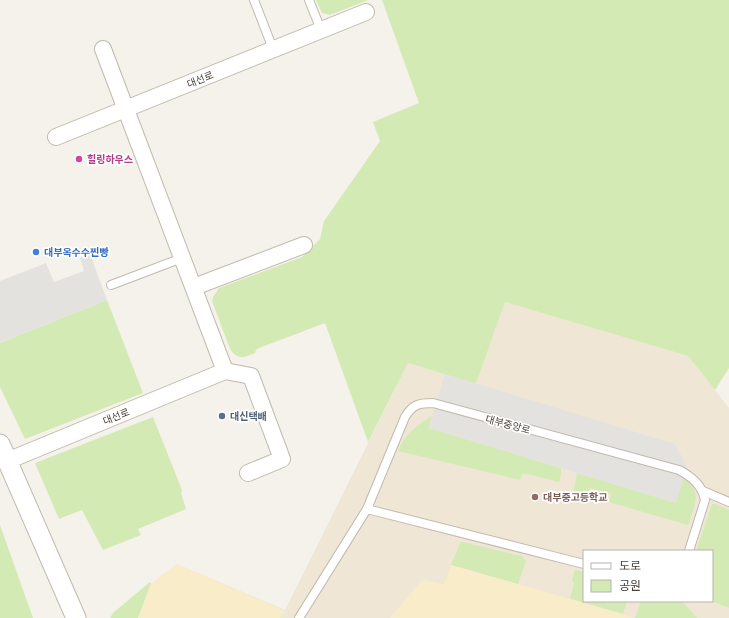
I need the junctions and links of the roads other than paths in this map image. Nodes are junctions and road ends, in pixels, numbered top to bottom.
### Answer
1 (254, 0) edge
2 (309, 0) edge
3 (366, 12) dead end
4 (320, 30) junction
5 (104, 49) dead end
6 (273, 49) junction
7 (126, 109) junction
8 (56, 137) dead end
9 (304, 245) dead end
10 (182, 258) junction
11 (111, 285) dead end
12 (194, 287) junction
13 (225, 371) junction
14 (4, 452) edge
15 (248, 473) dead end
16 (703, 491) junction
17 (729, 502) edge
18 (367, 509) junction
19 (688, 550) edge
20 (583, 564) edge
21 (76, 618) edge
22 (298, 618) edge

1 - 6 lane
2 - 4 lane
3 - 4 street, 대선로
4 - 6 street, 대선로
5 - 7 street
6 - 7 street, 대선로
7 - 8 street, 대선로
7 - 10 street
9 - 12 street
10 - 11 lane
10 - 12 street
12 - 13 street
13 - 14 street, 대선로
13 - 15 street
14 - 21 street, 대선로
16 - 17 lane, 대부중앙로
16 - 18 lane, 대부중앙로
16 - 19 lane
18 - 20 lane
18 - 22 lane, 대부중앙로

